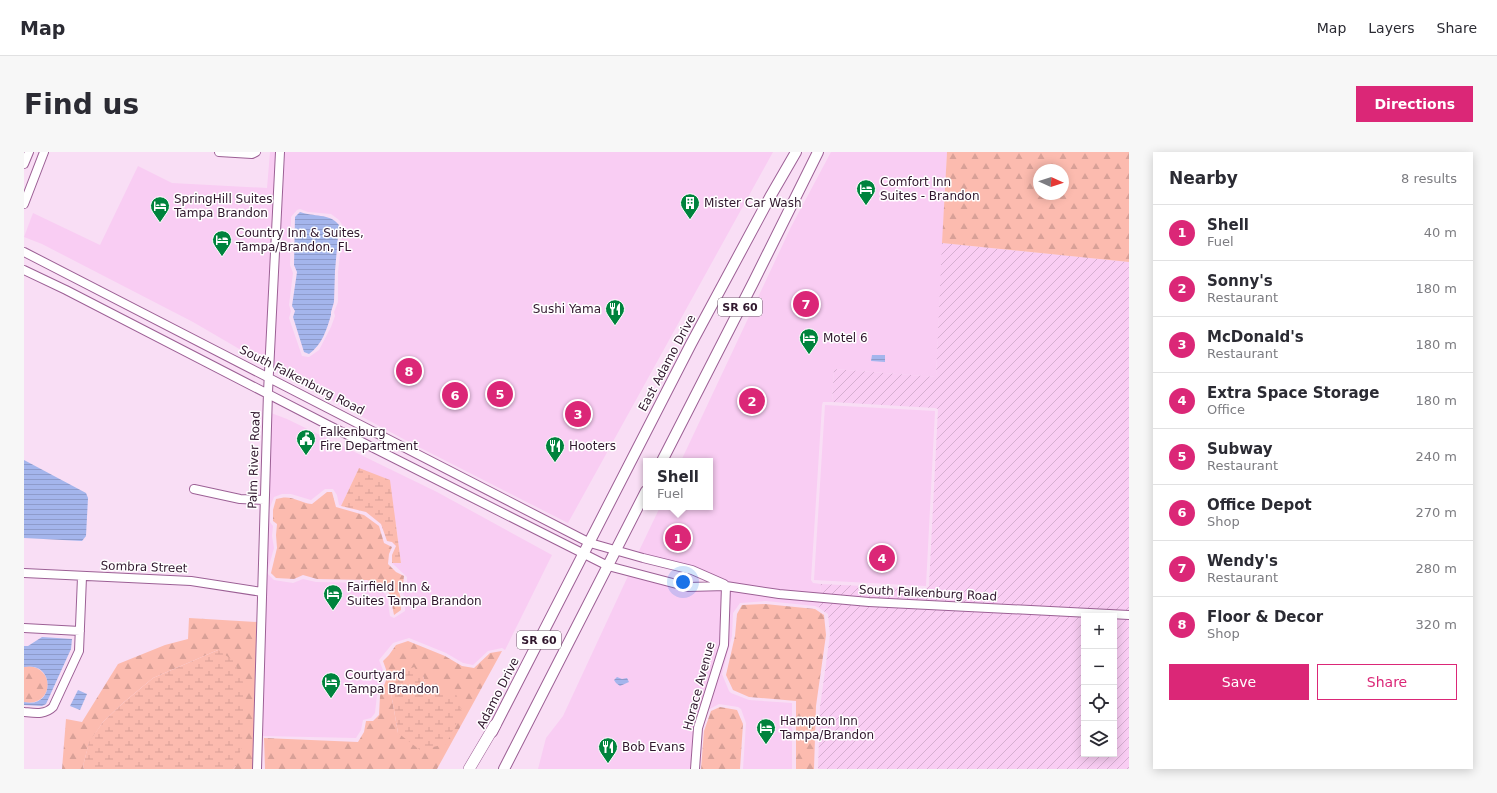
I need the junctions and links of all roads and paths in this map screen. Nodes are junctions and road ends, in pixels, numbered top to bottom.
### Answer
1 (29, 152) edge
2 (44, 152) edge
3 (219, 152) edge
4 (256, 152) edge
5 (280, 152) edge
6 (796, 152) edge
7 (818, 152) edge
8 (24, 164) edge
9 (24, 204) edge
10 (24, 252) edge
11 (24, 270) edge
12 (268, 376) junction
13 (268, 392) junction
14 (335, 410) junction
15 (328, 425) junction
16 (421, 455) junction
17 (664, 458) edge
18 (414, 467) junction
19 (194, 489) dead end
20 (643, 497) edge
21 (264, 500) junction
22 (590, 543) junction
23 (616, 551) junction
24 (583, 554) junction
25 (608, 566) junction
26 (24, 573) edge
27 (82, 577) junction
28 (726, 586) junction
29 (262, 592) junction
30 (1129, 615) edge
31 (24, 628) edge
32 (80, 631) junction
33 (24, 712) edge
34 (495, 725) junction
35 (257, 769) edge
36 (469, 769) edge
37 (473, 769) edge
38 (504, 769) edge
39 (695, 769) edge

1 - 8 street
2 - 9 street
3 - 4 street
5 - 12 street, Palm River Road
6 - 22 main road, East Adamo Drive / SR 60
7 - 17 main road, SR 60
10 - 12 street, South Falkenburg Road
11 - 13 street, South Falkenburg Road
12 - 13 street, Palm River Road
12 - 14 street, South Falkenburg Road
13 - 15 street, South Falkenburg Road
13 - 21 street, Palm River Road
14 - 15 street
14 - 16 street, South Falkenburg Road
15 - 18 street, South Falkenburg Road
16 - 18 street
16 - 22 street, South Falkenburg Road
18 - 24 street, South Falkenburg Road
19 - 21 street
20 - 23 main road, SR 60
21 - 29 street, Palm River Road
22 - 23 street, South Falkenburg Road
22 - 24 main road, Adamo Drive / SR 60
23 - 25 main road, SR 60
23 - 28 street, South Falkenburg Road
24 - 25 street, South Falkenburg Road
24 - 34 main road, Adamo Drive / SR 60
25 - 28 street, South Falkenburg Road
25 - 38 main road, SR 60
26 - 27 street, Sombra Street
27 - 29 street, Sombra Street
27 - 32 street
28 - 30 street, South Falkenburg Road
28 - 39 street, Horace Avenue
29 - 35 street, Palm River Road
31 - 32 street
32 - 33 street
34 - 36 highway
34 - 37 main road, Adamo Drive / SR 60

